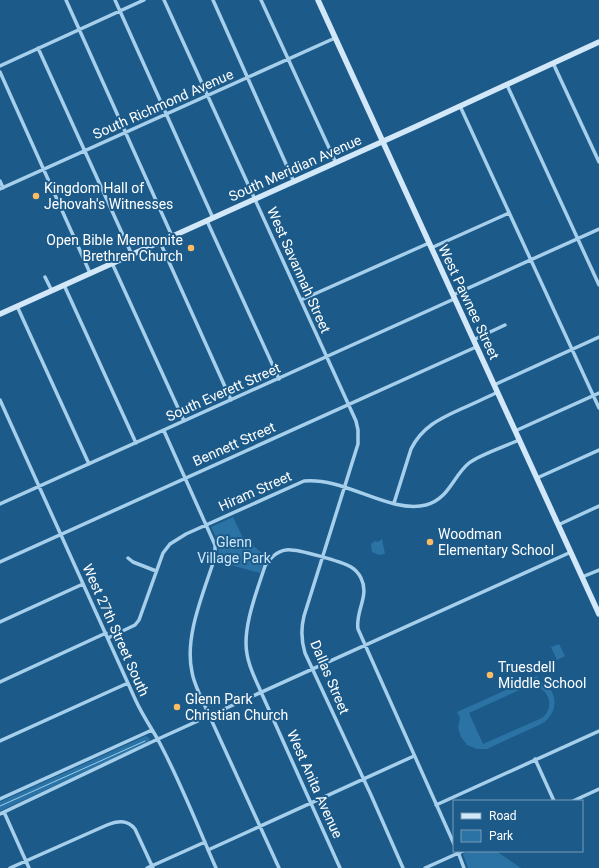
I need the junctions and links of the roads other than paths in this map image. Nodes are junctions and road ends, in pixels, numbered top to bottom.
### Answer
1 (66, 0) edge
2 (115, 0) edge
3 (144, 0) edge
4 (164, 0) edge
5 (213, 0) edge
6 (261, 0) edge
7 (319, 0) edge
8 (120, 11) junction
9 (79, 30) junction
10 (335, 38) junction
11 (599, 42) edge
12 (38, 48) junction
13 (288, 59) junction
14 (553, 63) junction
15 (0, 66) edge
16 (0, 72) edge
17 (248, 78) junction
18 (507, 84) junction
19 (207, 96) junction
20 (460, 106) junction
21 (166, 114) junction
22 (126, 132) junction
23 (383, 142) junction
24 (85, 151) junction
25 (599, 162) edge
26 (336, 163) junction
27 (44, 170) junction
28 (0, 181) edge
29 (294, 182) junction
30 (2, 189) edge
31 (254, 200) junction
32 (510, 213) junction
33 (213, 218) junction
34 (207, 220) junction
35 (599, 229) edge
36 (172, 236) junction
37 (578, 238) junction
38 (160, 242) junction
39 (430, 245) junction
40 (132, 255) junction
41 (531, 260) junction
42 (112, 264) junction
43 (90, 273) junction
44 (45, 277) dead end
45 (598, 282) edge
46 (64, 285) junction
47 (52, 290) junction
48 (454, 297) junction
49 (301, 300) junction
50 (17, 306) junction
51 (0, 314) edge
52 (505, 325) dead end
53 (599, 336) edge
54 (473, 340) junction
55 (476, 347) junction
56 (572, 349) junction
57 (326, 357) junction
58 (279, 379) junction
59 (494, 385) junction
60 (498, 392) junction
61 (599, 393) edge
62 (593, 396) junction
63 (0, 400) edge
64 (231, 400) junction
65 (348, 405) junction
66 (599, 408) edge
67 (184, 421) junction
68 (164, 431) junction
69 (515, 431) junction
70 (519, 440) junction
71 (136, 443) junction
72 (599, 450) edge
73 (89, 464) junction
74 (185, 478) junction
75 (537, 478) junction
76 (39, 487) junction
77 (344, 487) junction
78 (394, 503) junction
79 (0, 504) edge
80 (599, 506) edge
81 (206, 525) junction
82 (558, 525) junction
83 (61, 534) junction
84 (570, 552) junction
85 (128, 558) dead end
86 (322, 558) junction
87 (0, 562) edge
88 (599, 570) edge
89 (156, 571) junction
90 (582, 577) junction
91 (83, 584) junction
92 (599, 614) edge
93 (0, 622) edge
94 (106, 634) junction
95 (108, 638) junction
96 (365, 646) junction
97 (313, 669) junction
98 (0, 682) edge
99 (128, 683) junction
100 (261, 692) junction
101 (210, 716) junction
102 (152, 730) junction
103 (599, 731) edge
104 (158, 739) junction
105 (0, 741) edge
106 (414, 756) junction
107 (535, 759) junction
108 (364, 779) junction
109 (599, 789) edge
110 (0, 799) edge
111 (554, 800) edge
112 (575, 800) edge
113 (311, 803) junction
114 (436, 805) junction
115 (2, 813) edge
116 (260, 826) junction
117 (205, 842) junction
118 (453, 842) edge
119 (208, 850) junction
120 (458, 852) edge
121 (26, 861) junction
122 (153, 867) edge
123 (10, 868) edge
124 (29, 868) edge
125 (147, 868) edge
126 (216, 868) edge
127 (279, 868) edge
128 (340, 868) edge
129 (403, 868) edge
130 (425, 868) edge
131 (464, 868) edge

1 - 9 street
2 - 8 street
3 - 8 street
4 - 19 street, West Savannah Street
5 - 17 street
6 - 13 street
7 - 10 main road, West Pawnee Street
8 - 9 street
8 - 21 street
9 - 12 street
9 - 22 street
10 - 13 street, South Richmond Avenue
10 - 23 main road, West Pawnee Street
11 - 14 main road, South Meridian Avenue
12 - 15 street
12 - 24 street
13 - 17 street, South Richmond Avenue
13 - 26 street
14 - 18 main road, South Meridian Avenue
14 - 25 street
16 - 27 street
17 - 19 street, South Richmond Avenue
17 - 29 street
18 - 20 main road, South Meridian Avenue
18 - 37 street
19 - 21 street, South Richmond Avenue
19 - 31 street, West Savannah Street
20 - 23 main road, South Meridian Avenue
20 - 32 street
21 - 22 street, South Richmond Avenue
21 - 33 street
22 - 24 street, South Richmond Avenue
22 - 36 street
23 - 26 main road, South Meridian Avenue
23 - 39 main road, West Pawnee Street
24 - 27 street, South Richmond Avenue
24 - 40 street
26 - 29 main road, South Meridian Avenue
27 - 30 street, South Richmond Avenue
27 - 43 street
28 - 30 street
29 - 31 main road, South Meridian Avenue
31 - 33 main road, South Meridian Avenue
31 - 49 street, West Savannah Street
32 - 39 street
32 - 41 street
33 - 34 main road, South Meridian Avenue
34 - 36 main road, South Meridian Avenue
34 - 58 street
35 - 37 street, South Everett Street
36 - 38 main road, South Meridian Avenue
37 - 41 street, South Everett Street
37 - 45 street
38 - 40 main road, South Meridian Avenue
38 - 64 street
39 - 48 main road, West Pawnee Street
39 - 49 street
40 - 42 main road, South Meridian Avenue
41 - 48 street, South Everett Street
41 - 56 street
42 - 43 main road, South Meridian Avenue
42 - 67 street
43 - 46 main road, South Meridian Avenue
44 - 47 street
46 - 47 main road, South Meridian Avenue
46 - 71 street
47 - 50 main road, South Meridian Avenue
48 - 54 main road, West Pawnee Street
48 - 57 street, South Everett Street
49 - 57 street, West Savannah Street
50 - 51 main road, South Meridian Avenue
50 - 73 street
52 - 54 street
53 - 56 street
54 - 55 main road, West Pawnee Street
55 - 59 main road, West Pawnee Street
55 - 65 street, Bennett Street
56 - 59 street
56 - 62 street
57 - 58 street, South Everett Street
57 - 65 street, West Savannah Street
58 - 64 street, South Everett Street
59 - 60 main road, West Pawnee Street
60 - 69 main road, West Pawnee Street
60 - 78 street
61 - 62 street
62 - 66 street
62 - 69 street
63 - 76 street, West 27th Street South
64 - 67 street, South Everett Street
65 - 74 street, Bennett Street
65 - 77 street, West Savannah Street
67 - 68 street, South Everett Street
68 - 71 street, South Everett Street
68 - 74 street
69 - 70 main road, West Pawnee Street
70 - 75 main road, West Pawnee Street
70 - 78 street, Hiram Street
71 - 73 street, South Everett Street
72 - 75 street
73 - 76 street, South Everett Street
74 - 81 street
74 - 83 street, Bennett Street
75 - 82 main road, West Pawnee Street
76 - 79 street, South Everett Street
76 - 83 street, West 27th Street South
77 - 78 street, Hiram Street
77 - 81 street, Hiram Street
77 - 86 street, Dallas Street
80 - 82 street
81 - 89 street, Hiram Street
81 - 101 street
82 - 84 main road, West Pawnee Street
83 - 87 street, Bennett Street
83 - 91 street, West 27th Street South
84 - 90 main road, West Pawnee Street
84 - 96 street
85 - 89 street
86 - 96 street, West Anita Avenue
86 - 97 street, Dallas Street
86 - 100 street, West Anita Avenue
88 - 90 street
89 - 95 street, Hiram Street
90 - 92 main road, West Pawnee Street
91 - 93 street
91 - 94 street, West 27th Street South
94 - 95 street, West 27th Street South
94 - 98 street
95 - 99 street, West 27th Street South
96 - 97 street
96 - 106 street, West Anita Avenue
97 - 100 street
97 - 108 street, Dallas Street
99 - 102 street, West 27th Street South
99 - 105 street
100 - 101 street
100 - 113 street, West Anita Avenue
101 - 104 street
101 - 116 street
102 - 104 street, West 27th Street South
102 - 110 street
103 - 107 street
104 - 115 street
104 - 117 street, West 27th Street South
106 - 108 street
106 - 114 street, West Anita Avenue
107 - 111 street
107 - 114 street
108 - 113 street
108 - 129 street, Dallas Street
109 - 112 street
113 - 116 street
113 - 128 street, West Anita Avenue
114 - 118 street, West Anita Avenue
115 - 121 street
116 - 119 street
116 - 127 street
117 - 119 street, West 27th Street South
117 - 122 street
119 - 126 street, West 27th Street South
120 - 130 street
120 - 131 street
121 - 122 street
121 - 123 street
121 - 124 street
122 - 125 street

